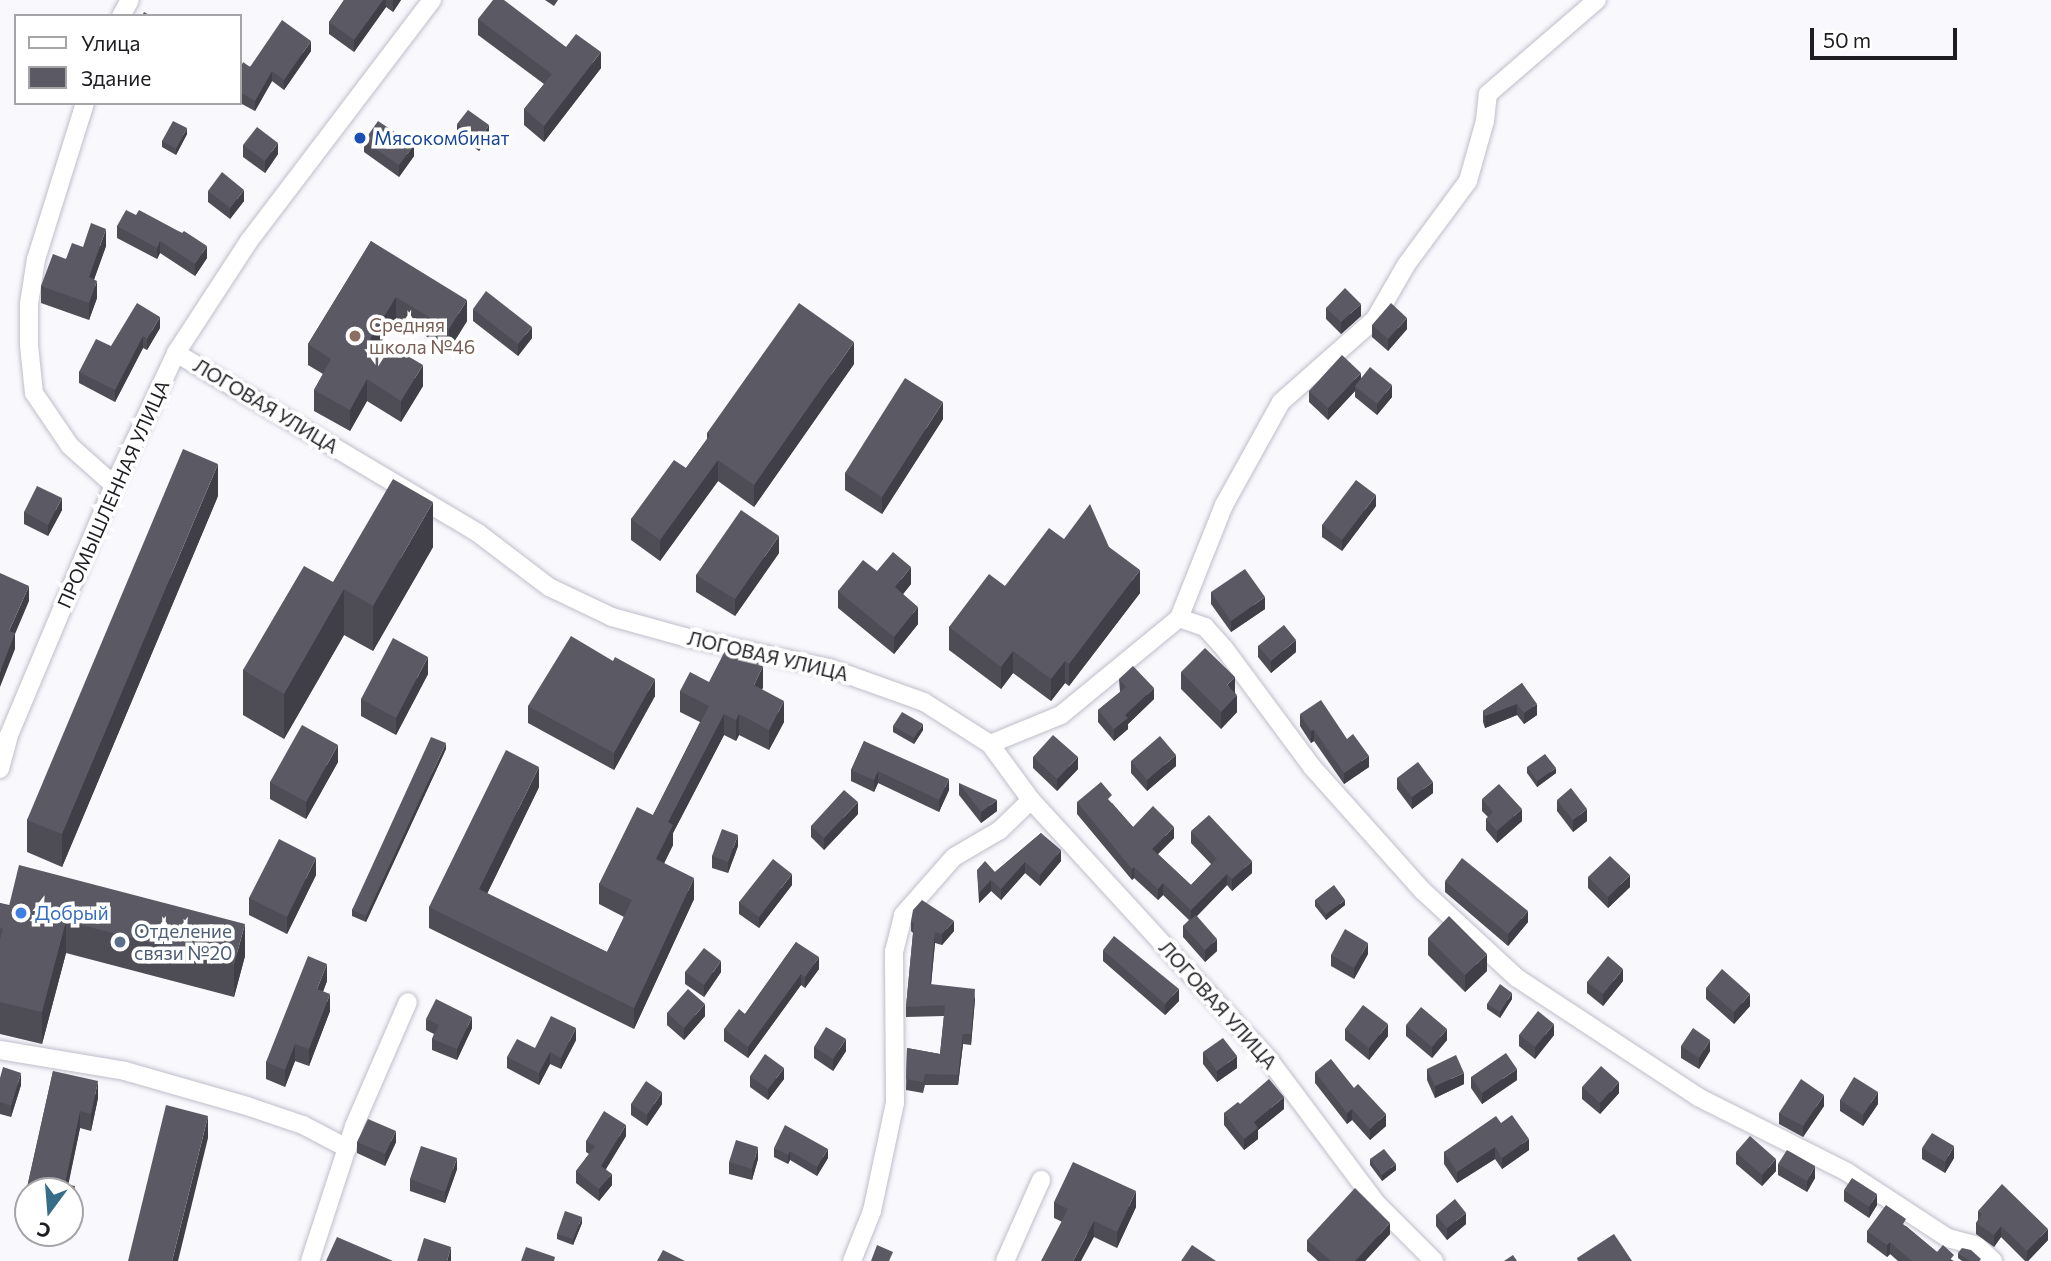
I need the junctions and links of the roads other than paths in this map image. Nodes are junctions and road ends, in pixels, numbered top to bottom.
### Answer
1 (432, 0) edge
2 (1597, 0) edge
3 (84, 105) edge
4 (176, 352) junction
5 (114, 485) junction
6 (1180, 618) junction
7 (990, 744) junction
8 (0, 769) edge
9 (1031, 800) junction
10 (408, 1002) dead end
11 (0, 1050) edge
12 (347, 1148) junction
13 (1041, 1180) dead end
14 (310, 1261) edge
15 (852, 1261) edge
16 (1005, 1261) edge
17 (1434, 1261) edge
18 (1993, 1261) edge

1 - 4 street, ПРОМЫШЛЕННАЯ УЛИЦА
2 - 6 street
3 - 5 street
4 - 5 street, ПРОМЫШЛЕННАЯ УЛИЦА
4 - 7 street, ЛОГОВАЯ УЛИЦА
5 - 8 street, ПРОМЫШЛЕННАЯ УЛИЦА
6 - 7 street
6 - 18 street
7 - 9 street, ЛОГОВАЯ УЛИЦА
9 - 15 street
9 - 17 street, ЛОГОВАЯ УЛИЦА
10 - 12 street
11 - 12 street
12 - 14 street
13 - 16 street

